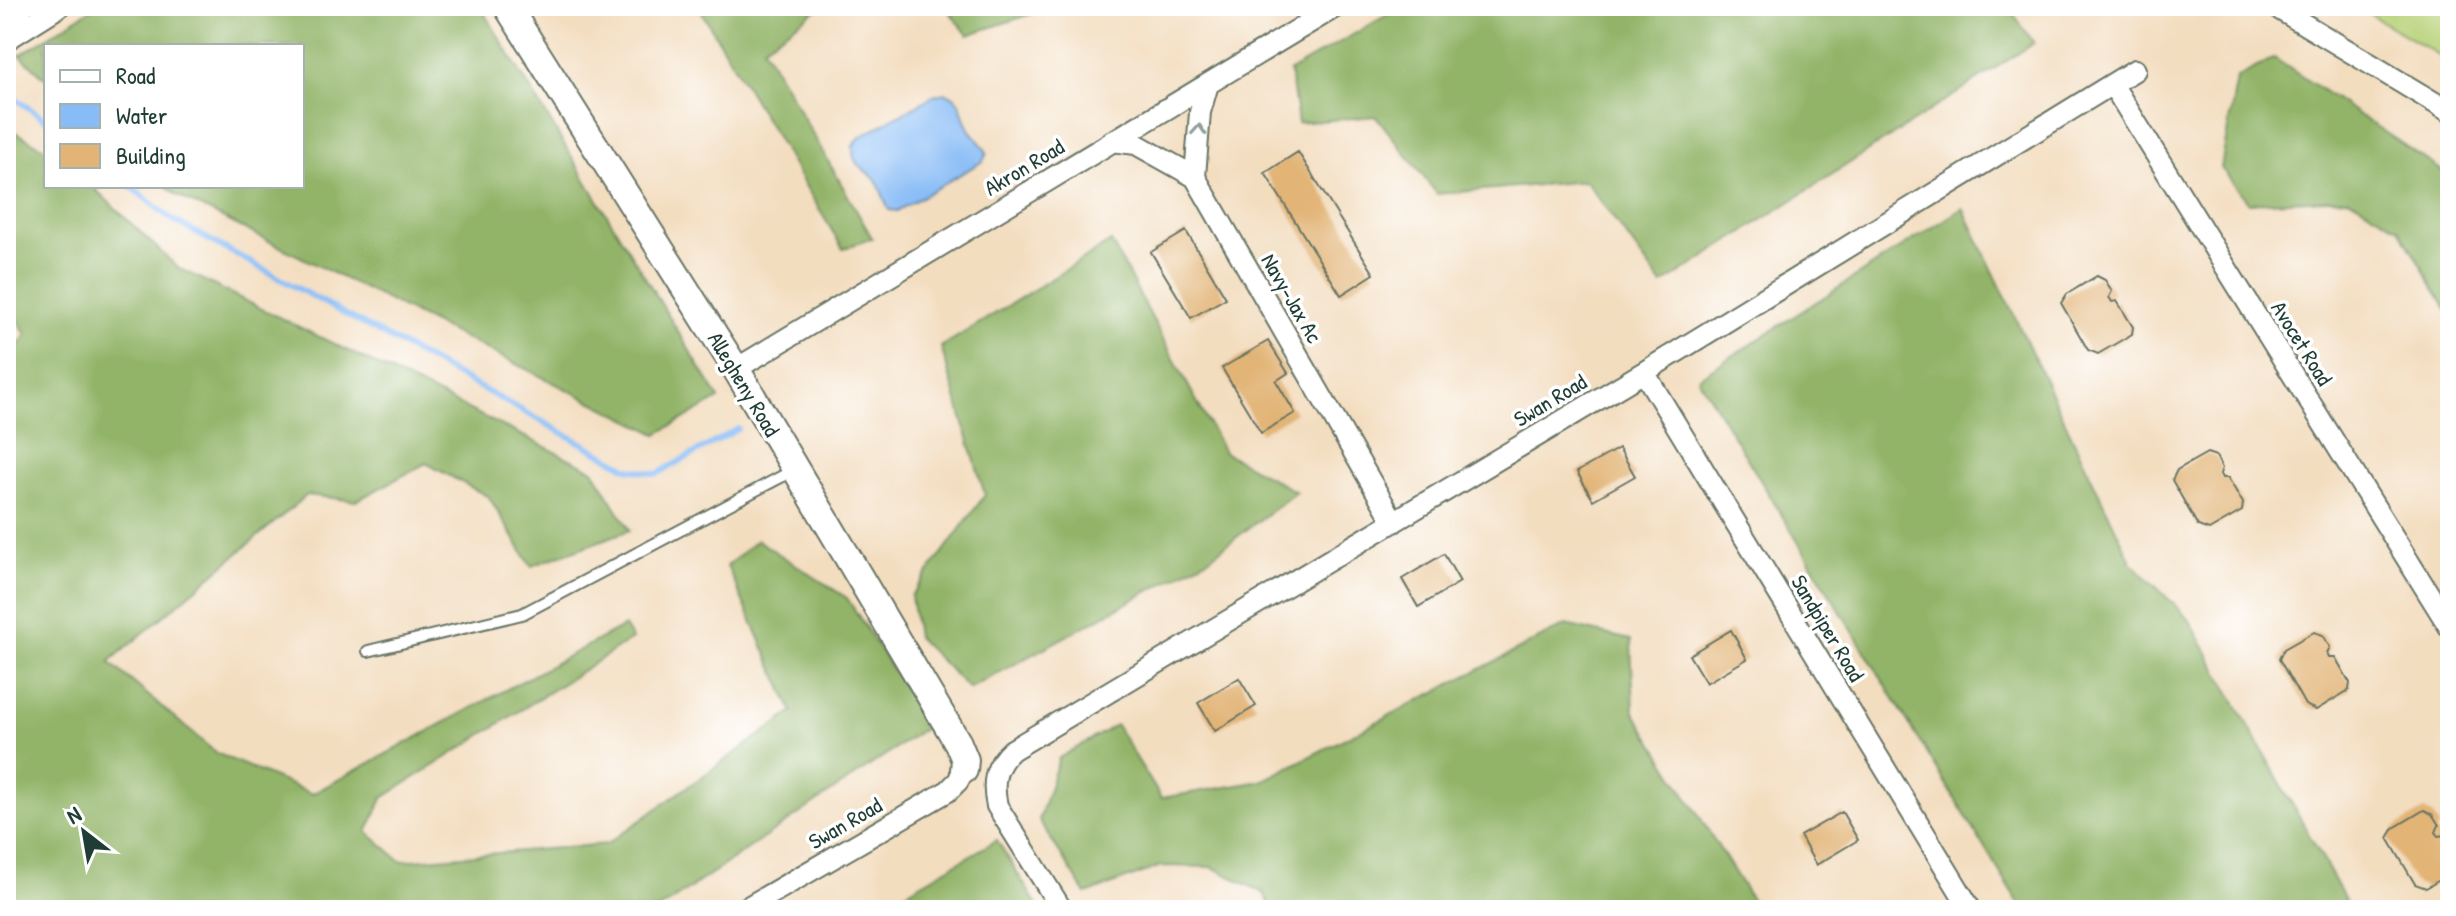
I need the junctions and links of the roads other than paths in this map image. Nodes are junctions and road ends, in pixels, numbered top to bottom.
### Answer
1 (23, 6) edge
2 (60, 6) edge
3 (507, 6) edge
4 (1337, 6) edge
5 (2274, 6) edge
6 (6, 17) edge
7 (6, 40) edge
8 (2135, 70) dead end
9 (1208, 84) junction
10 (2112, 84) junction
11 (2450, 112) edge
12 (1112, 141) junction
13 (1195, 177) junction
14 (736, 369) junction
15 (1644, 372) junction
16 (796, 469) junction
17 (1394, 522) junction
18 (2450, 628) edge
19 (368, 651) dead end
20 (964, 770) joint
21 (743, 910) edge
22 (1062, 910) edge
23 (1971, 910) edge

1 - 6 street
2 - 7 street
3 - 14 street, Allegheny Road
4 - 9 street, Akron Road
5 - 11 street
8 - 10 street, Swan Road
9 - 12 street, Akron Road
13 -> 9 street
10 - 15 street, Swan Road
10 - 18 street, Avocet Road
12 - 13 street
12 - 14 street, Akron Road
13 - 17 street, Navy-Jax Ac
14 - 16 street, Allegheny Road
15 - 17 street, Swan Road
15 - 23 street, Sandpiper Road
16 - 19 lane
16 - 20 street, Allegheny Road
17 - 22 street, Swan Road
20 - 21 street, Swan Road

